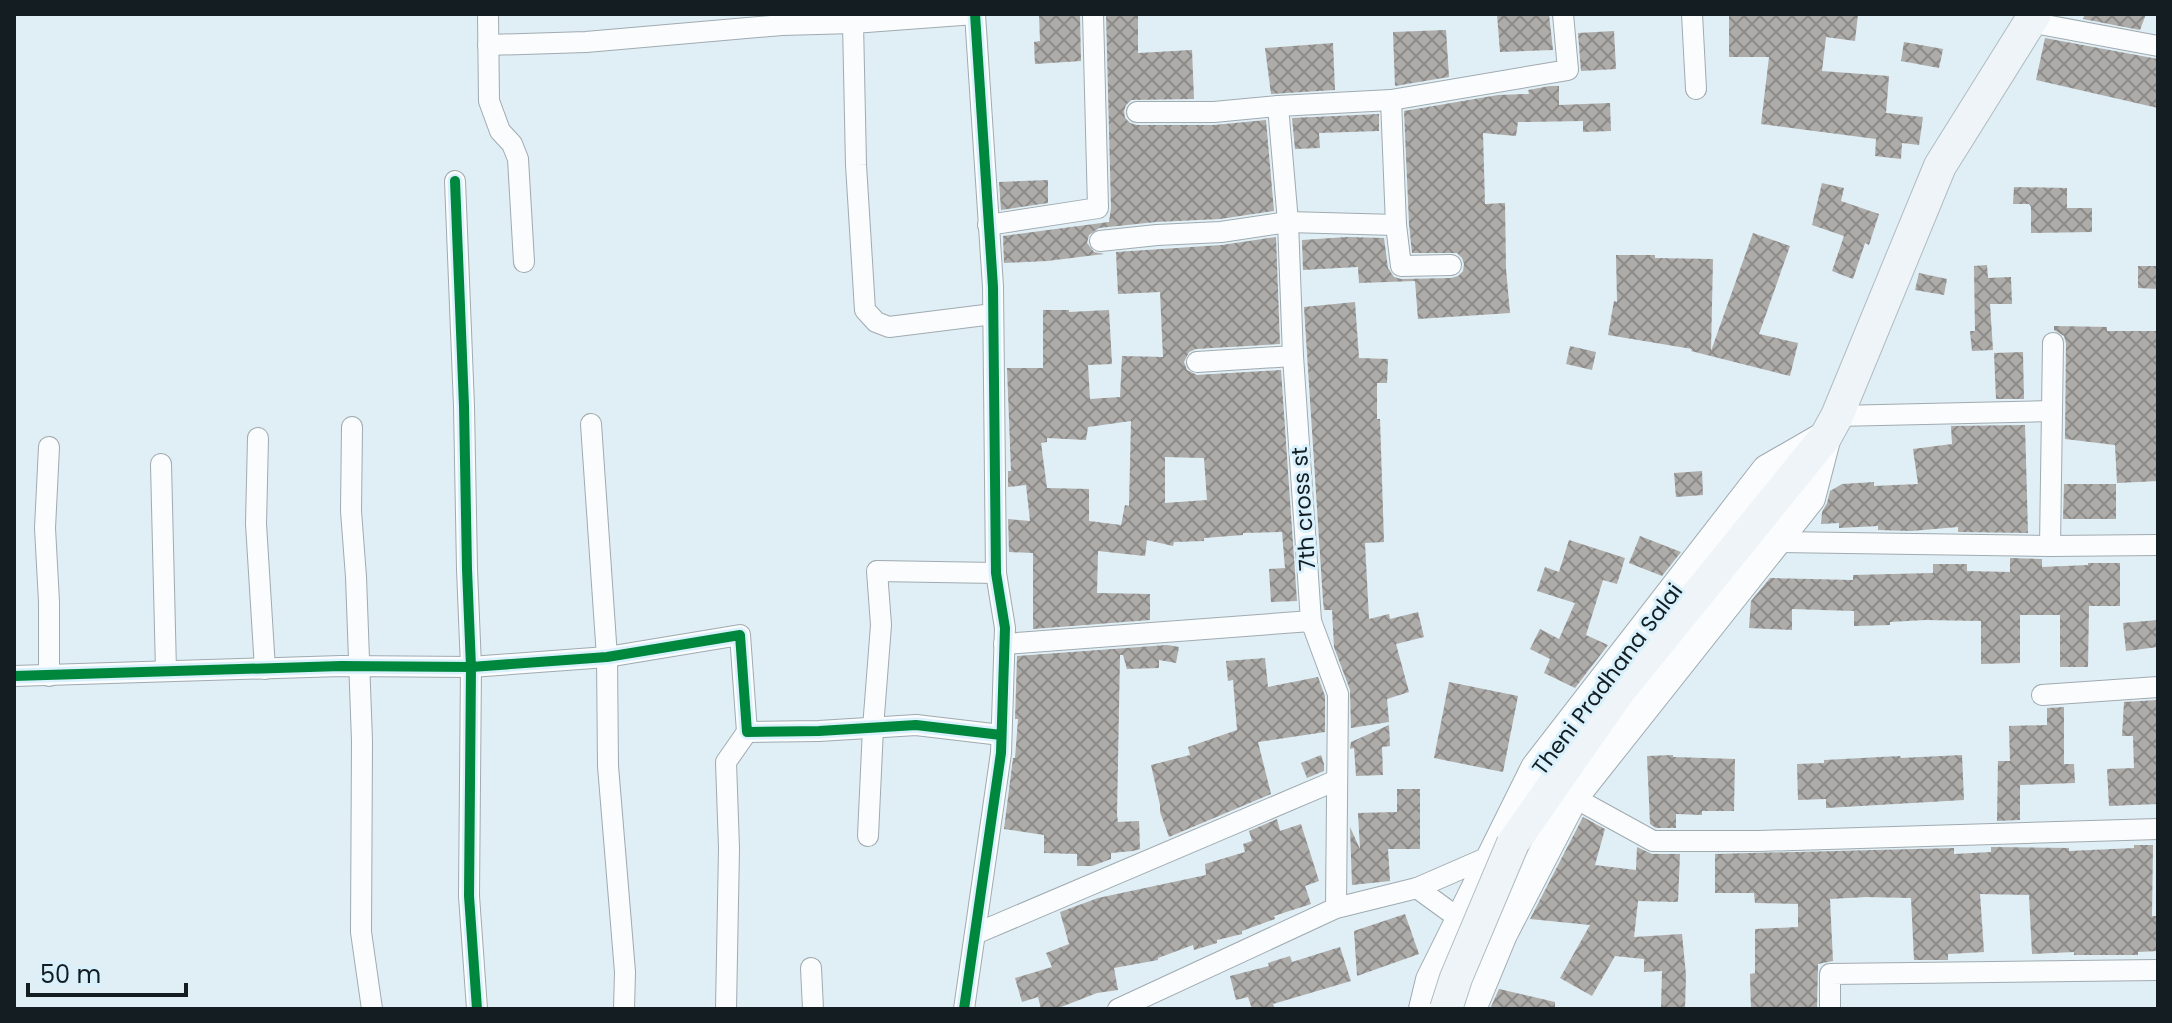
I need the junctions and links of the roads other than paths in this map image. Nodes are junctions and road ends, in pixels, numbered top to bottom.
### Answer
1 (488, 14) edge
2 (975, 14) edge
3 (1093, 14) edge
4 (1563, 14) edge
5 (1692, 14) edge
6 (2032, 18) edge
7 (853, 23) junction
8 (488, 45) junction
9 (2158, 46) edge
10 (1696, 89) dead end
11 (1391, 100) junction
12 (1278, 106) junction
13 (1137, 112) dead end
14 (455, 181) dead end
15 (1288, 222) junction
16 (988, 225) junction
17 (1396, 225) junction
18 (1100, 241) dead end
19 (524, 262) dead end
20 (1451, 265) dead end
21 (993, 314) junction
22 (2053, 343) dead end
23 (1293, 356) junction
24 (1197, 362) dead end
25 (2052, 411) junction
26 (591, 424) dead end
27 (1832, 426) junction
28 (352, 427) dead end
29 (258, 438) dead end
30 (49, 447) dead end
31 (161, 464) dead end
32 (1778, 542) junction
33 (2158, 545) edge
34 (2050, 546) junction
35 (996, 573) junction
36 (1311, 621) junction
37 (1004, 644) junction
38 (607, 657) junction
39 (359, 667) junction
40 (471, 667) junction
41 (265, 669) junction
42 (166, 671) junction
43 (14, 676) edge
44 (49, 676) junction
45 (2158, 687) edge
46 (2042, 695) dead end
47 (873, 728) junction
48 (747, 732) junction
49 (1001, 735) junction
50 (1337, 780) junction
51 (1573, 797) junction
52 (2158, 829) edge
53 (868, 836) dead end
54 (1503, 849) junction
55 (1417, 888) junction
56 (1336, 908) junction
57 (1461, 920) junction
58 (975, 934) junction
59 (1448, 947) junction
60 (1490, 964) junction
61 (811, 968) dead end
62 (2158, 970) edge
63 (372, 1009) edge
64 (477, 1009) edge
65 (624, 1009) edge
66 (726, 1009) edge
67 (813, 1009) edge
68 (964, 1009) edge
69 (1118, 1009) edge
70 (1424, 1009) edge
71 (1446, 1009) edge
72 (1471, 1009) edge
73 (1830, 1009) edge

1 - 8 street
2 - 7 street
2 - 16 street
3 - 16 street
4 - 11 street
5 - 10 street
6 - 9 street
6 - 27 main road, Theni Pradhana Salai
7 - 8 street
7 - 21 street
8 - 19 street
11 - 12 street
11 - 17 street
12 - 13 street
12 - 15 street, 7th cross st
14 - 40 street
15 - 17 street
15 - 18 street
15 - 23 street, 7th cross st
16 - 21 street
17 - 20 street
21 - 35 street
22 - 25 street
23 - 24 street
23 - 36 street, 7th cross st
25 - 27 street
25 - 34 street
26 - 38 street
27 - 32 main road, Theni Pradhana Salai
27 - 54 main road
28 - 39 street
29 - 41 street
30 - 44 street
31 - 42 street
32 - 34 street
32 - 51 main road, Theni Pradhana Salai
33 - 34 street
35 - 37 street
35 - 47 street
36 - 37 street
36 - 50 street, 7th cross st
37 - 49 street
38 - 40 street
38 - 48 street
38 - 65 street
39 - 40 street
39 - 41 street
39 - 63 street
40 - 64 street
41 - 42 street
42 - 44 street
43 - 44 street
45 - 46 street
47 - 48 street
47 - 49 street
47 - 53 street
48 - 66 street
49 - 58 street
50 - 56 street, 7th cross st
50 - 58 street
51 - 52 street
51 - 60 main road, Theni Pradhana Salai
54 - 55 street
54 - 57 main road
54 - 71 main road, bridge
55 - 56 street
55 - 57 street
56 - 69 street
57 - 59 main road
58 - 68 street
59 - 60 main road
59 - 70 main road
60 - 72 main road, Theni Pradhana Salai
61 - 67 street
62 - 73 street

